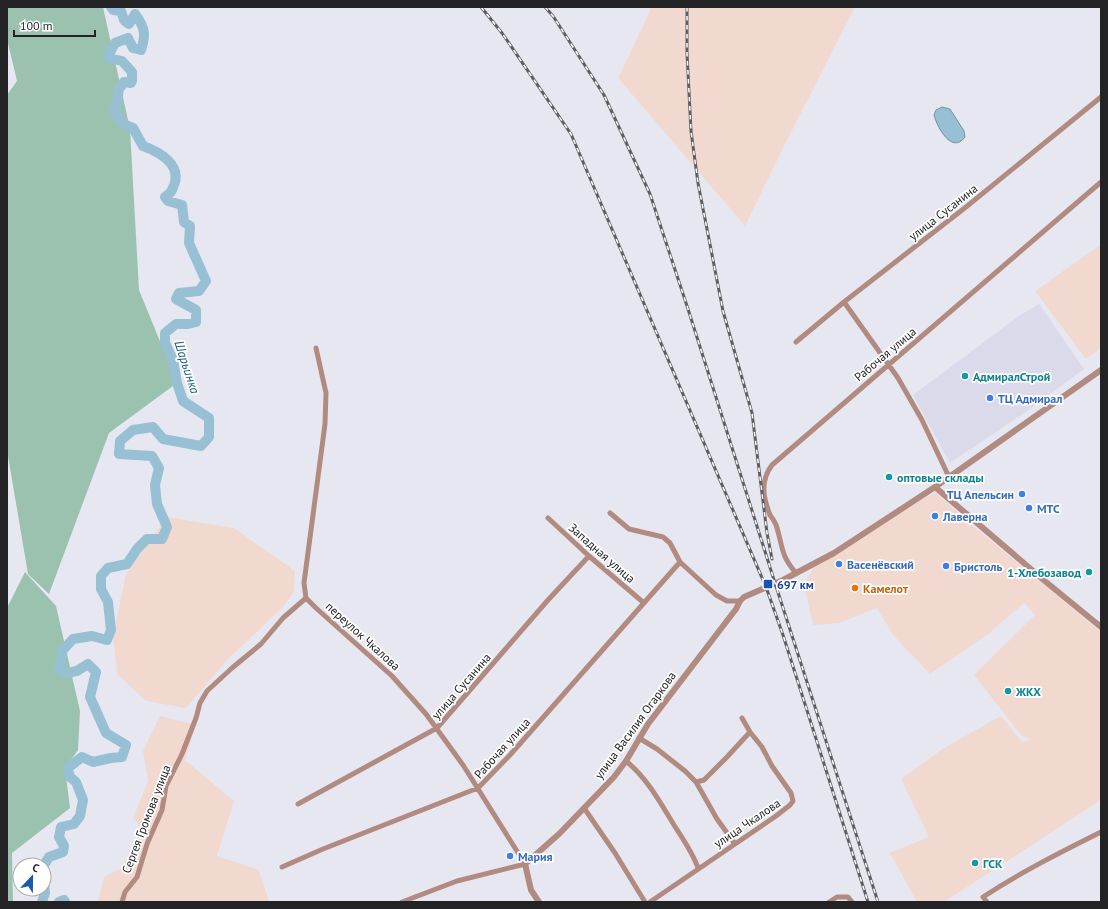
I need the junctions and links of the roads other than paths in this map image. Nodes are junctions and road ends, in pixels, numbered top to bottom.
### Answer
1 (1101, 97) edge
2 (1101, 182) edge
3 (844, 302) junction
4 (796, 342) dead end
5 (316, 348) dead end
6 (889, 364) junction
7 (1101, 370) edge
8 (949, 477) junction
9 (935, 487) junction
10 (610, 513) dead end
11 (548, 518) dead end
12 (589, 556) junction
13 (680, 562) junction
14 (796, 573) junction
15 (306, 598) junction
16 (740, 601) junction
17 (644, 603) junction
18 (1101, 627) edge
19 (742, 718) dead end
20 (437, 728) junction
21 (750, 732) junction
22 (639, 738) junction
23 (626, 761) junction
24 (696, 782) junction
25 (478, 788) junction
26 (298, 804) dead end
27 (584, 808) junction
28 (1101, 832) edge
29 (735, 844) junction
30 (525, 864) junction
31 (282, 867) dead end
32 (698, 868) junction
33 (410, 901) edge
34 (122, 902) edge
35 (402, 902) edge
36 (539, 902) edge
37 (644, 902) edge
38 (650, 902) edge
39 (829, 902) edge
40 (852, 902) edge
41 (987, 902) edge

1 - 3 street, улица Сусанина
2 - 6 street, Рабочая улица
3 - 4 street, улица Сусанина
3 - 6 street
5 - 15 street
6 - 8 street
6 - 14 street, Рабочая улица
7 - 8 street, улица Василия Огаркова
8 - 9 street, улица Василия Огаркова
9 - 14 street, улица Василия Огаркова
9 - 18 street
10 - 13 street
11 - 12 street, Западная улица
12 - 17 street, Западная улица
12 - 20 street, улица Сусанина
13 - 16 street
13 - 17 street, Рабочая улица
14 - 16 street, улица Василия Огаркова
15 - 20 street, переулок Чкалова
15 - 34 street, Сергея Громова улица
16 - 22 street, улица Василия Огаркова
17 - 25 street, Рабочая улица
19 - 21 street, улица Чкалова
20 - 25 street, переулок Чкалова
20 - 26 street, улица Сусанина
21 - 24 street
21 - 29 street, улица Чкалова
22 - 23 street, улица Василия Огаркова
22 - 24 street
23 - 27 street, улица Василия Огаркова
23 - 32 street
24 - 29 street
25 - 30 street, переулок Чкалова
25 - 31 street, Рабочая улица
27 - 30 street, улица Василия Огаркова
27 - 37 street
28 - 41 street
29 - 32 street, улица Чкалова
30 - 33 street, улица Василия Огаркова
30 - 36 street, переулок Чкалова
32 - 38 street, улица Чкалова
33 - 35 street, улица Василия Огаркова
39 - 40 street

